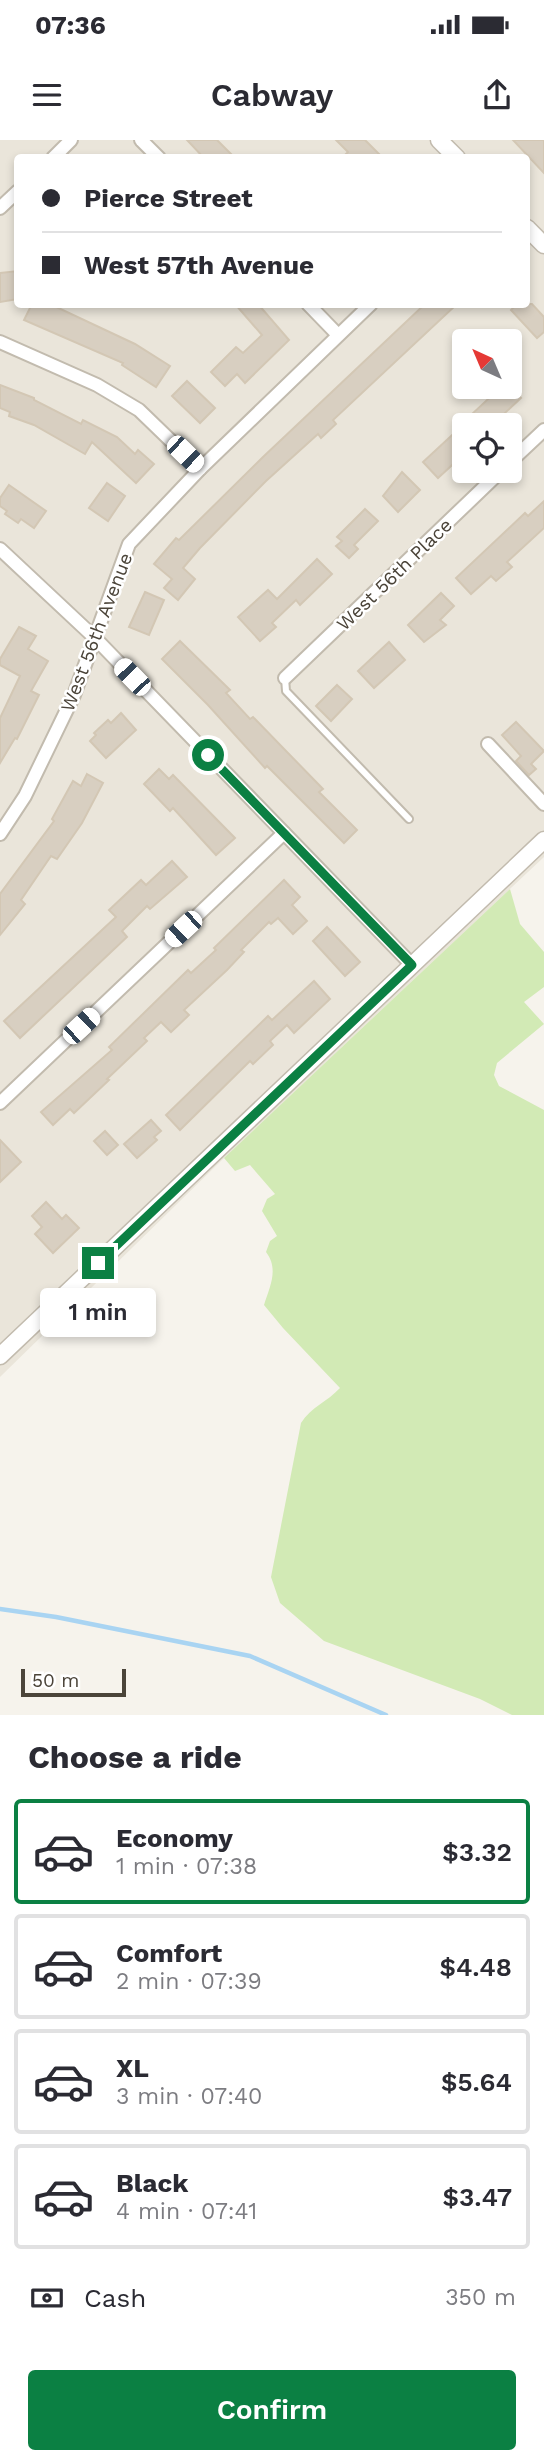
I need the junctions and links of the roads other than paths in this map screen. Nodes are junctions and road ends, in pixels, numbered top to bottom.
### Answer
1 (71, 140) edge
2 (141, 140) edge
3 (439, 140) edge
4 (57, 154) edge
5 (155, 154) edge
6 (453, 154) edge
7 (14, 195) edge
8 (0, 208) edge
9 (530, 231) edge
10 (544, 245) edge
11 (311, 308) edge
12 (367, 308) edge
13 (338, 335) junction
14 (0, 342) edge
15 (544, 430) edge
16 (522, 451) edge
17 (200, 469) junction
18 (489, 483) edge
19 (0, 549) edge
20 (94, 638) junction
21 (285, 678) joint
22 (488, 744) dead end
23 (544, 804) edge
24 (409, 819) dead end
25 (284, 833) junction
26 (0, 834) edge
27 (544, 840) edge
28 (412, 965) junction
29 (0, 1102) edge
30 (0, 1356) edge

1 - 4 street
2 - 5 street
3 - 6 street
7 - 8 street
9 - 10 street
11 - 13 street
12 - 13 street, West 56th Avenue
13 - 17 street, West 56th Avenue
14 - 17 street
15 - 16 street
17 - 20 street, West 56th Avenue
18 - 21 street, West 56th Place
19 - 20 street
20 - 25 street
20 - 26 street, West 56th Avenue
21 - 24 lane
22 - 23 street
25 - 28 street
25 - 29 street
27 - 28 street
28 - 30 street

